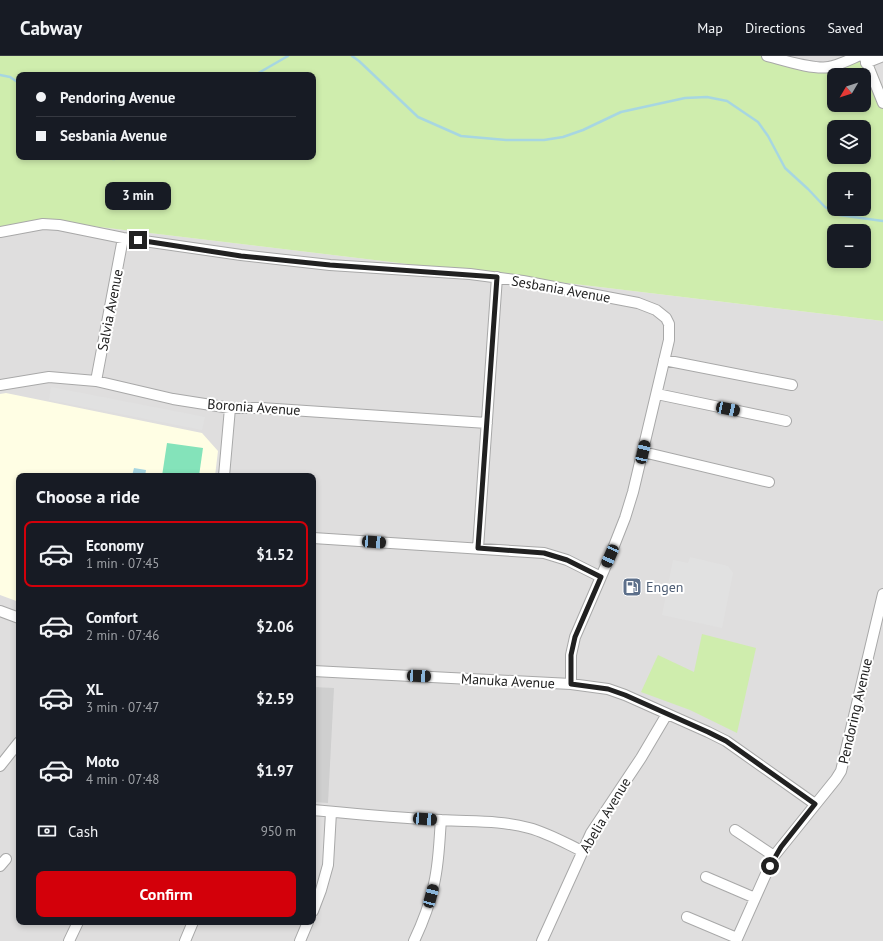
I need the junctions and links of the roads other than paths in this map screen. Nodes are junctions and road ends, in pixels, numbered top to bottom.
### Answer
1 (767, 56) edge
2 (858, 56) edge
3 (883, 56) edge
4 (865, 59) edge
5 (883, 103) edge
6 (0, 232) edge
7 (123, 238) junction
8 (497, 277) junction
9 (664, 360) junction
10 (96, 381) junction
11 (0, 384) edge
12 (792, 385) dead end
13 (657, 394) junction
14 (230, 408) junction
15 (786, 421) dead end
16 (487, 423) junction
17 (643, 452) junction
18 (224, 473) edge
19 (769, 482) dead end
20 (316, 538) edge
21 (478, 548) junction
22 (601, 577) junction
23 (883, 594) edge
24 (0, 611) edge
25 (16, 617) edge
26 (316, 671) edge
27 (571, 684) junction
28 (667, 714) junction
29 (16, 746) edge
30 (0, 766) edge
31 (815, 804) junction
32 (316, 810) edge
33 (331, 812) junction
34 (441, 820) junction
35 (736, 830) dead end
36 (582, 851) junction
37 (774, 856) junction
38 (706, 876) dead end
39 (755, 898) junction
40 (316, 903) edge
41 (687, 917) dead end
42 (77, 925) edge
43 (192, 925) edge
44 (307, 925) edge
45 (736, 939) edge
46 (69, 941) edge
47 (185, 941) edge
48 (300, 941) edge
49 (414, 941) edge
50 (542, 941) edge

1 - 2 street
3 - 4 street
4 - 5 street
6 - 7 street, Sesbania Avenue
7 - 8 street, Sesbania Avenue
7 - 10 street, Salvia Avenue
8 - 9 street, Sesbania Avenue
8 - 16 street
9 - 12 street
9 - 13 street
10 - 11 street, Boronia Avenue
10 - 14 street, Boronia Avenue
13 - 15 street
13 - 17 street
14 - 16 street, Boronia Avenue
14 - 18 street
16 - 21 street
17 - 19 street
17 - 22 street
20 - 21 street
21 - 22 street
22 - 27 street
23 - 31 street, Pendoring Avenue
24 - 25 street
26 - 27 street, Manuka Avenue
27 - 28 street, Manuka Avenue
28 - 31 street, Manuka Avenue
28 - 36 street, Abelia Avenue
29 - 30 street
31 - 37 street, Pendoring Avenue
32 - 33 street
33 - 34 street
33 - 40 street
34 - 36 street
34 - 49 street
35 - 37 street
36 - 50 street, Abelia Avenue
37 - 39 street, Pendoring Avenue
38 - 39 street
39 - 45 street, Pendoring Avenue
41 - 45 street
42 - 46 street
43 - 47 street
44 - 48 street

